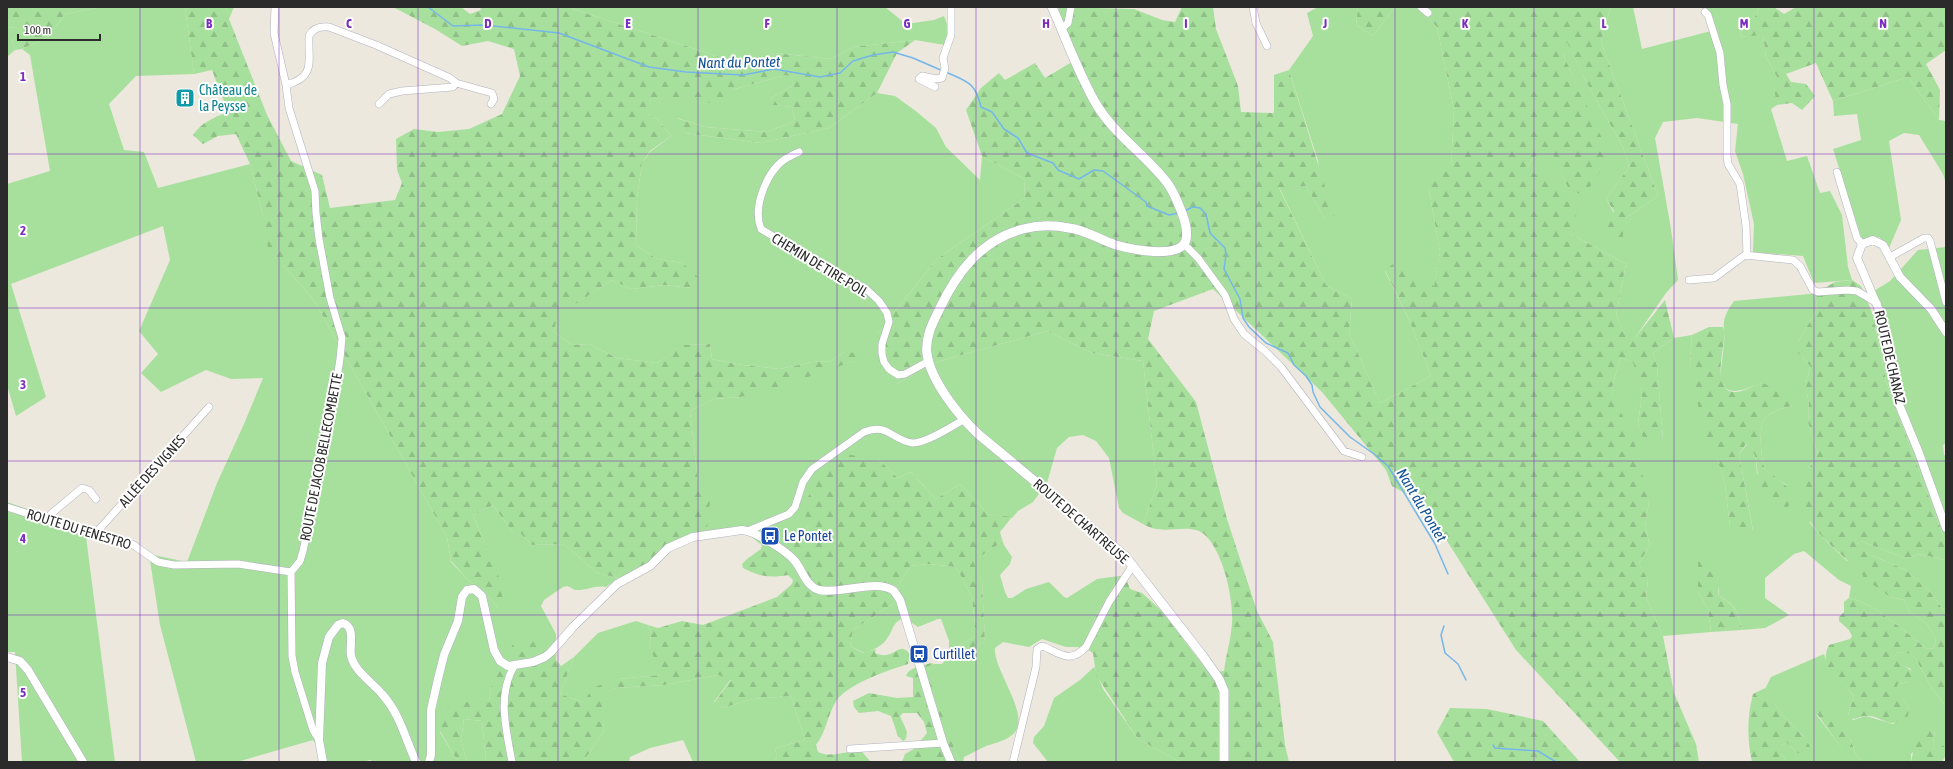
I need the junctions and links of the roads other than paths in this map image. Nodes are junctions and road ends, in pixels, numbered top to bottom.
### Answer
1 (275, 7) edge
2 (952, 7) edge
3 (1052, 7) edge
4 (1071, 7) edge
5 (1253, 7) edge
6 (1421, 7) edge
7 (1428, 13) dead end
8 (1707, 14) dead end
9 (1062, 28) junction
10 (1267, 46) dead end
11 (456, 83) junction
12 (286, 85) junction
13 (935, 87) dead end
14 (379, 104) dead end
15 (491, 104) dead end
16 (799, 152) dead end
17 (1837, 172) dead end
18 (1184, 244) junction
19 (1862, 244) junction
20 (1747, 256) junction
21 (1890, 257) junction
22 (1689, 280) dead end
23 (1946, 302) edge
24 (1876, 303) junction
25 (1946, 332) edge
26 (929, 361) junction
27 (209, 407) dead end
28 (963, 420) junction
29 (1362, 457) dead end
30 (96, 499) dead end
31 (7, 507) edge
32 (48, 519) junction
33 (1946, 528) edge
34 (750, 530) junction
35 (94, 535) junction
36 (1133, 566) junction
37 (291, 572) junction
38 (7, 657) edge
39 (514, 666) junction
40 (319, 740) junction
41 (943, 742) junction
42 (850, 749) dead end
43 (83, 762) edge
44 (323, 762) edge
45 (416, 762) edge
46 (429, 762) edge
47 (512, 762) edge
48 (951, 762) edge
49 (1012, 762) edge
50 (1224, 762) edge

1 - 12 street, ROUTE DE JACOB BELLECOMBETTE
2 - 13 street
3 - 9 main road
4 - 9 street
5 - 10 street
6 - 7 street
8 - 20 street
9 - 18 main road
11 - 12 street
11 - 14 street
11 - 15 street
12 - 37 street, ROUTE DE JACOB BELLECOMBETTE
16 - 26 street, CHEMIN DE TIRE-POIL
17 - 19 street
18 - 26 main road
18 - 29 street
19 - 21 street
19 - 24 street, ROUTE DE CHANAZ
20 - 22 street
20 - 24 street
21 - 23 street
21 - 25 street
24 - 33 street, ROUTE DE CHANAZ
26 - 28 main road, ROUTE DE CHARTREUSE
27 - 35 street, ALLÉE DES VIGNES
28 - 34 street
28 - 36 main road, ROUTE DE CHARTREUSE
30 - 32 street
31 - 32 street, ROUTE DU FENESTRO
32 - 35 street, ROUTE DU FENESTRO
34 - 39 street
34 - 41 street
35 - 37 street, ROUTE DU FENESTRO
36 - 49 street
36 - 50 main road, ROUTE DE CHARTREUSE
37 - 40 street
38 - 43 street
39 - 46 street
39 - 47 street
40 - 44 street
40 - 45 street
41 - 42 street
41 - 48 street

